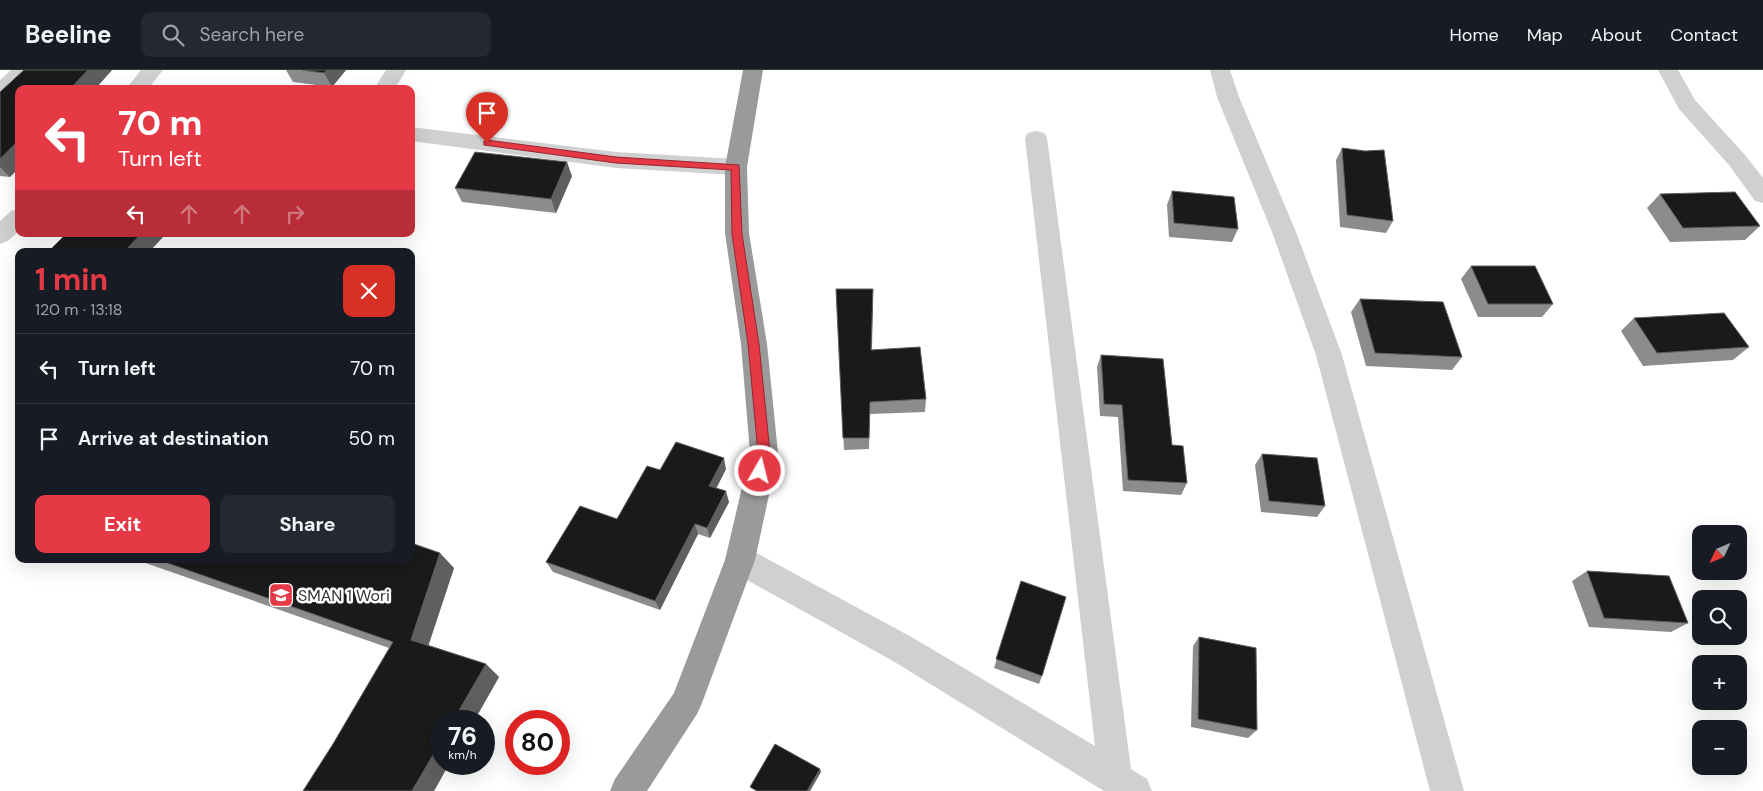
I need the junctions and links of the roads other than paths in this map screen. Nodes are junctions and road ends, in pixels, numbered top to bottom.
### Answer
1 (23, 70) edge
2 (153, 70) edge
3 (396, 70) edge
4 (752, 70) edge
5 (1220, 70) edge
6 (1668, 70) edge
7 (140, 85) edge
8 (387, 85) edge
9 (0, 92) edge
10 (415, 135) edge
11 (1036, 138) dead end
12 (736, 167) junction
13 (1763, 195) edge
14 (15, 221) edge
15 (0, 235) edge
16 (740, 560) junction
17 (1125, 784) edge
18 (627, 791) edge
19 (1447, 791) edge

1 - 9 street
2 - 7 street
3 - 8 street
4 - 12 highway
5 - 19 street
6 - 13 street
10 - 12 street
11 - 17 street
12 - 16 highway
14 - 15 street
16 - 17 street
16 - 18 highway

